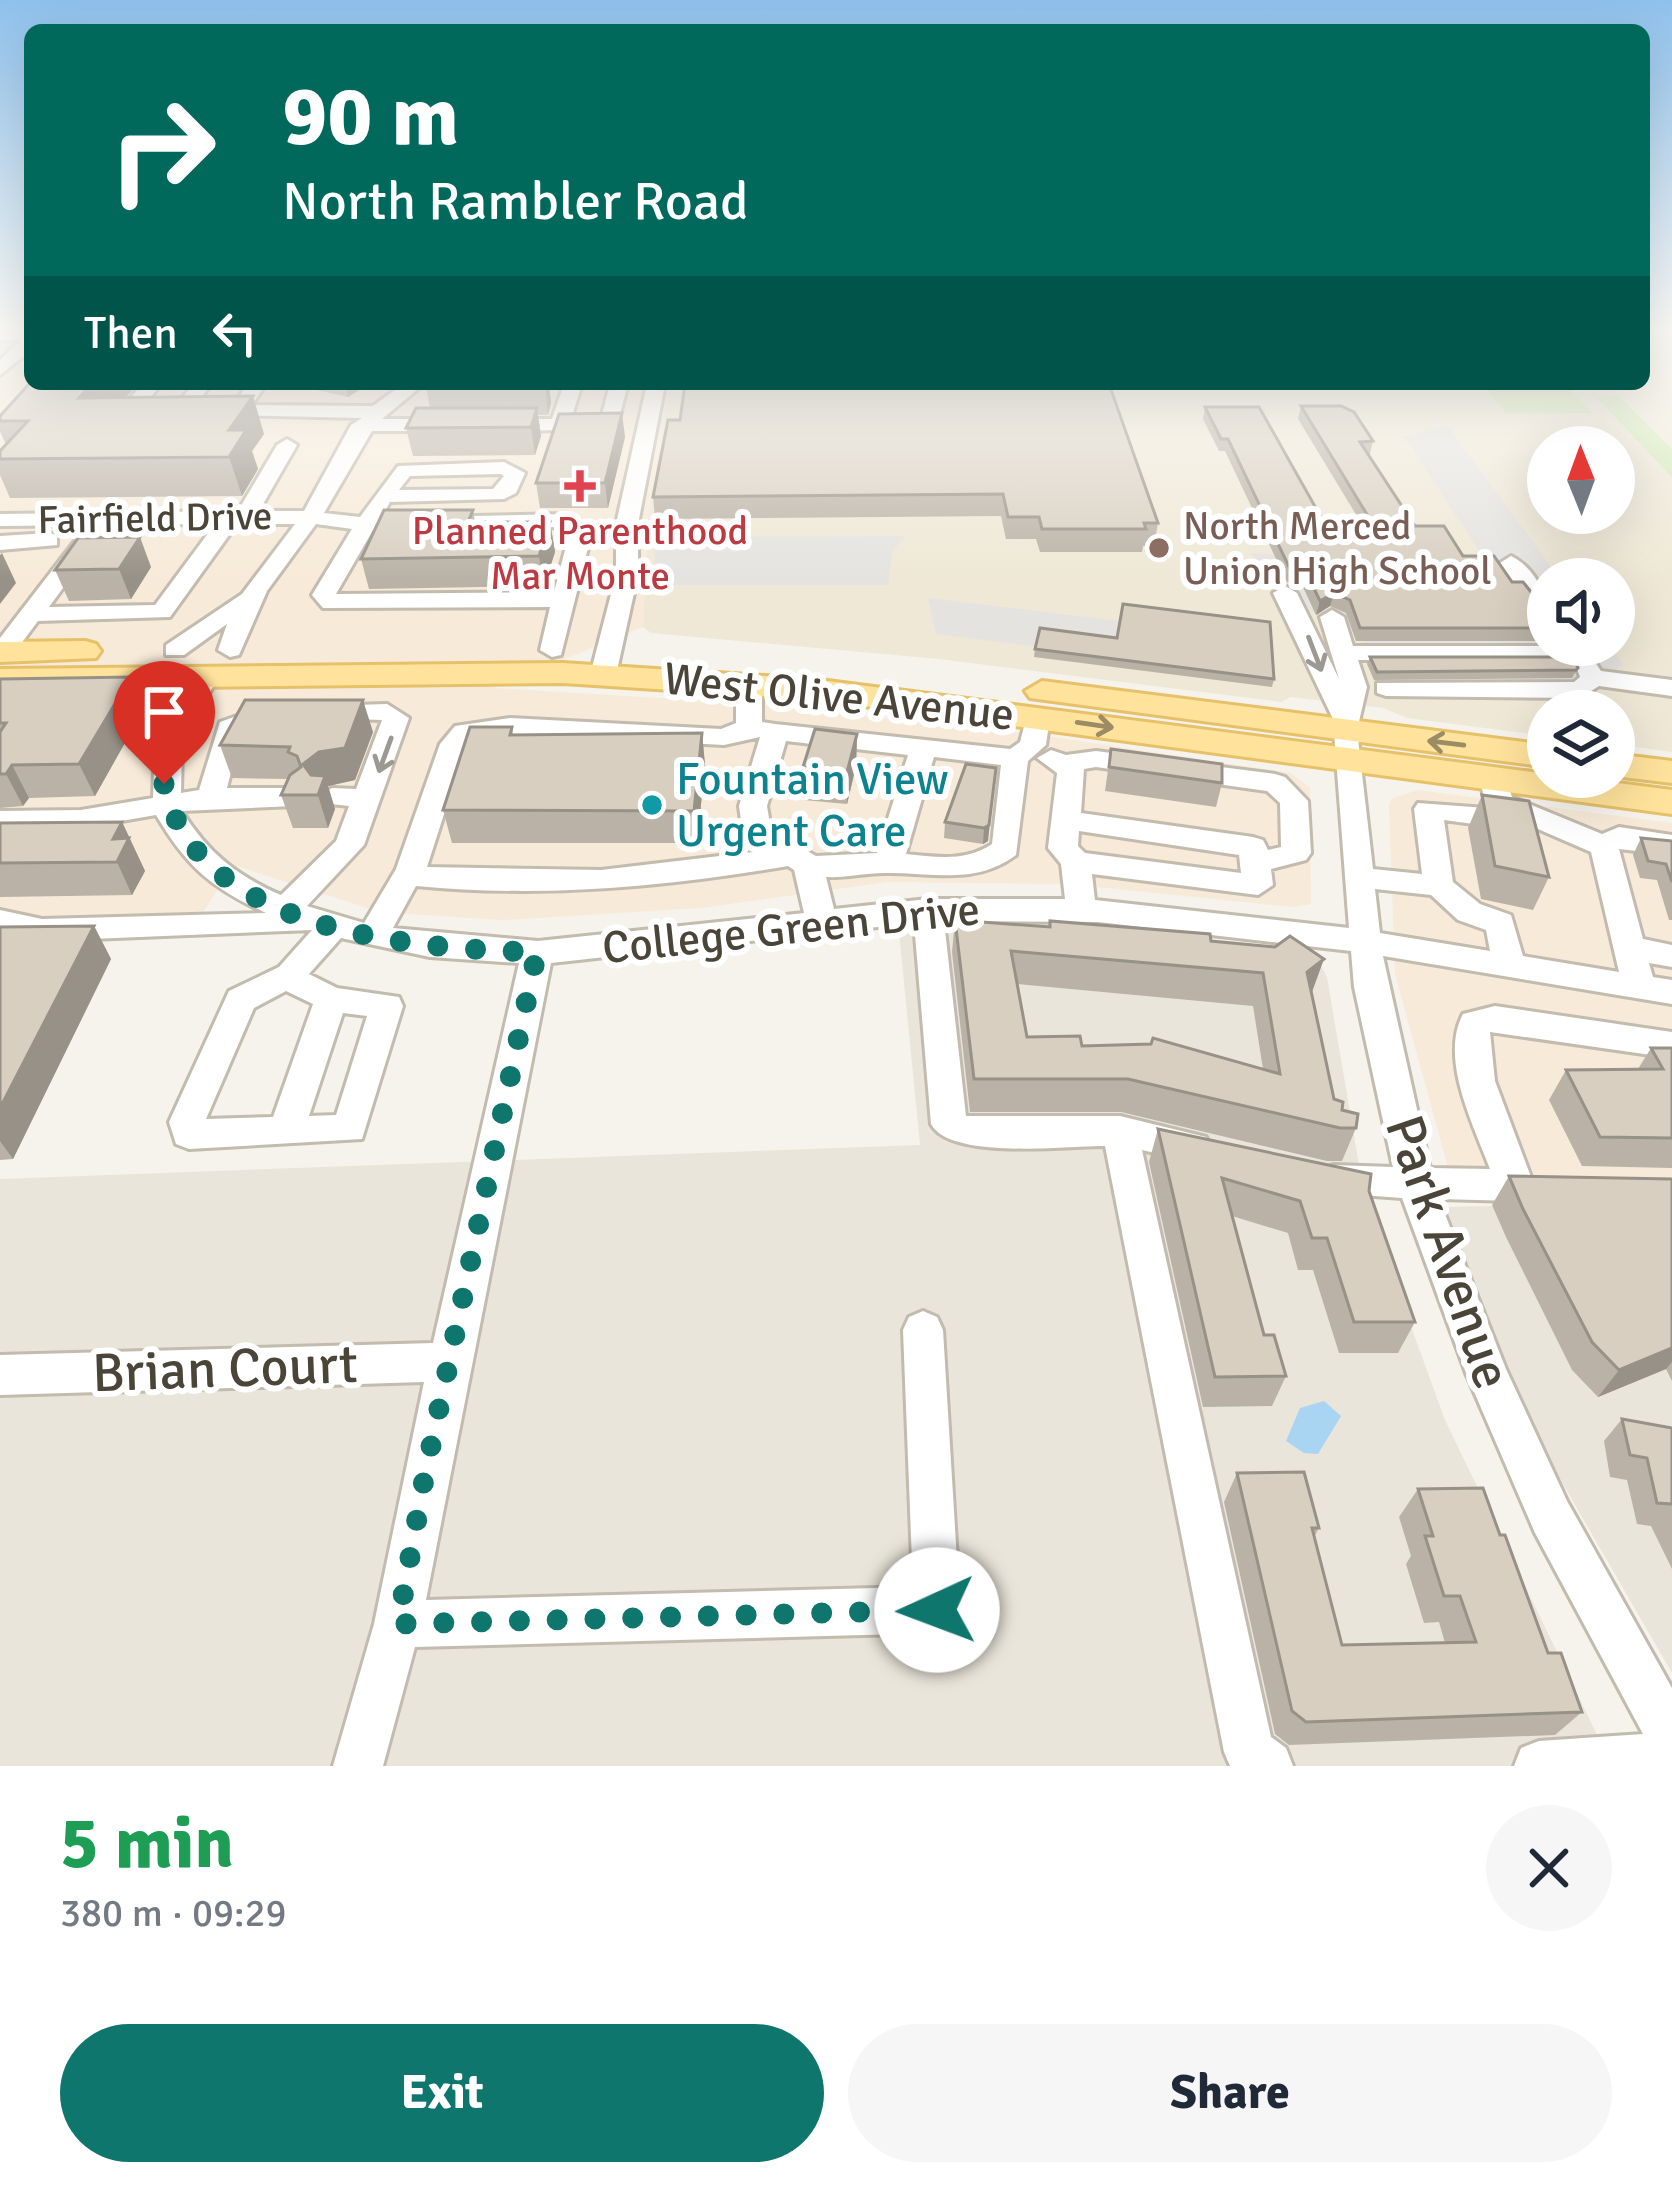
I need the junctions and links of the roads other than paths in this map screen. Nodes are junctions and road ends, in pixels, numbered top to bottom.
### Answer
1 (127, 414) edge
2 (180, 414) edge
3 (316, 414) edge
4 (374, 414) edge
5 (563, 414) edge
6 (611, 414) edge
7 (650, 414) edge
8 (369, 418) junction
9 (560, 425) junction
10 (287, 445) dead end
11 (385, 496) junction
12 (310, 517) junction
13 (238, 518) junction
14 (103, 519) junction
15 (0, 520) edge
16 (373, 521) junction
17 (0, 543) edge
18 (80, 543) junction
19 (0, 557) edge
20 (1511, 563) dead end
21 (1527, 585) edge
22 (1285, 593) dead end
23 (564, 597) junction
24 (245, 600) junction
25 (1332, 617) dead end
26 (12, 647) edge
27 (358, 648) junction
28 (175, 650) junction
29 (230, 650) junction
30 (552, 650) junction
31 (1527, 650) edge
32 (1345, 653) junction
33 (607, 663) junction
34 (1585, 666) edge
35 (206, 675) junction
36 (1593, 678) junction
37 (749, 684) junction
38 (1386, 688) dead end
39 (1672, 688) edge
40 (762, 730) junction
41 (1345, 734) junction
42 (1027, 741) junction
43 (924, 747) junction
44 (1527, 754) edge
45 (1064, 764) junction
46 (1635, 768) edge
47 (1672, 772) edge
48 (1497, 790) junction
49 (211, 797) junction
50 (294, 797) edge
51 (332, 797) dead end
52 (368, 798) junction
53 (1672, 802) edge
54 (169, 808) junction
55 (0, 820) edge
56 (1066, 820) junction
57 (1672, 844) edge
58 (1604, 846) junction
59 (800, 861) junction
60 (889, 862) junction
61 (1076, 862) junction
62 (1256, 863) junction
63 (408, 875) junction
64 (1358, 877) junction
65 (1439, 886) junction
66 (285, 910) junction
67 (928, 910) junction
68 (1081, 912) junction
69 (821, 919) junction
70 (0, 921) edge
71 (328, 924) junction
72 (374, 934) junction
73 (1364, 945) junction
74 (1629, 948) junction
75 (537, 952) junction
76 (1672, 956) edge
77 (1509, 967) junction
78 (286, 977) junction
79 (1639, 987) junction
80 (1672, 992) edge
81 (331, 999) junction
82 (1672, 1046) edge
83 (1120, 1131) junction
84 (286, 1132) junction
85 (1236, 1158) edge
86 (1304, 1175) edge
87 (1414, 1184) junction
88 (1514, 1185) junction
89 (1558, 1188) edge
90 (923, 1330) dead end
91 (450, 1362) junction
92 (0, 1376) edge
93 (398, 1624) junction
94 (1672, 1737) edge
95 (1672, 1754) edge
96 (358, 1766) edge
97 (1268, 1766) edge
98 (1539, 1766) edge

1 - 2 street
3 - 8 street
4 - 8 street
5 - 9 street
6 - 9 street
7 - 33 street
8 - 9 street
8 - 12 street
10 - 13 street
11 - 11 street
11 - 16 street
12 - 13 street, Fairfield Drive
12 - 16 street, Fairfield Drive
12 - 24 street
13 - 14 street, Fairfield Drive
13 - 26 street
14 - 15 street, Fairfield Drive
14 - 18 street
16 - 23 street, Fairfield Drive
16 - 23 street
17 - 18 street
18 - 19 street
18 - 26 street
20 - 21 street
22 -> 41 street
23 - 30 street
24 - 28 street
24 - 29 street
25 - 32 street
26 - 28 main road, West Olive Avenue
26 - 29 main road
26 - 35 main road, West Olive Avenue
27 - 29 main road, West Olive Avenue
27 - 30 main road, West Olive Avenue
27 - 35 main road
28 - 29 main road, West Olive Avenue
30 - 33 main road, West Olive Avenue
31 - 32 street
32 - 41 street
33 - 35 main road, West Olive Avenue
33 - 37 main road, West Olive Avenue
33 - 41 main road, West Olive Avenue
34 - 36 street
35 - 54 street
36 - 38 street
36 - 39 street
37 - 40 street
37 - 42 main road, West Olive Avenue
40 - 43 street
40 - 59 street
40 - 63 street
42 -> 41 main road, West Olive Avenue
44 -> 41 main road, West Olive Avenue
41 - 48 main road, West Olive Avenue
41 - 64 street, Park Avenue
42 - 43 street
42 - 45 street
42 - 60 street
43 - 60 street
45 - 56 street
45 - 62 street
46 - 47 main road
48 - 53 main road, West Olive Avenue
48 - 58 street
48 - 65 street
49 - 50 street
49 -> 52 street
49 - 54 street
51 - 52 street
52 - 66 street
54 - 55 street
54 - 66 street, College Green Drive
56 - 61 street
56 - 62 street
57 - 58 street
58 - 74 street
59 - 60 street
59 - 63 street
59 - 69 street
61 - 62 street
61 - 68 street
63 - 72 street
64 - 65 street
64 - 73 street, Park Avenue
65 - 77 street
66 - 71 street, College Green Drive
67 - 68 street, College Green Drive
67 - 69 street, College Green Drive
67 - 83 street
68 - 73 street, College Green Drive
69 - 75 street, College Green Drive
70 - 71 street
71 - 72 street, College Green Drive
71 - 78 street
72 - 75 street, College Green Drive
73 - 77 street, College Green Drive
73 - 87 street, Park Avenue
74 - 76 street
74 - 79 street
75 - 91 street
77 - 79 street, College Green Drive
78 - 81 street
78 - 84 street
79 - 80 street, College Green Drive
81 - 84 street
81 - 84 street
82 - 88 street
83 - 85 street
83 - 97 street
86 - 87 street
87 - 88 street
87 - 94 street, Park Avenue
88 - 89 street
90 - 93 street
91 - 92 street, Brian Court
91 - 93 street
93 - 96 street
95 - 98 street

